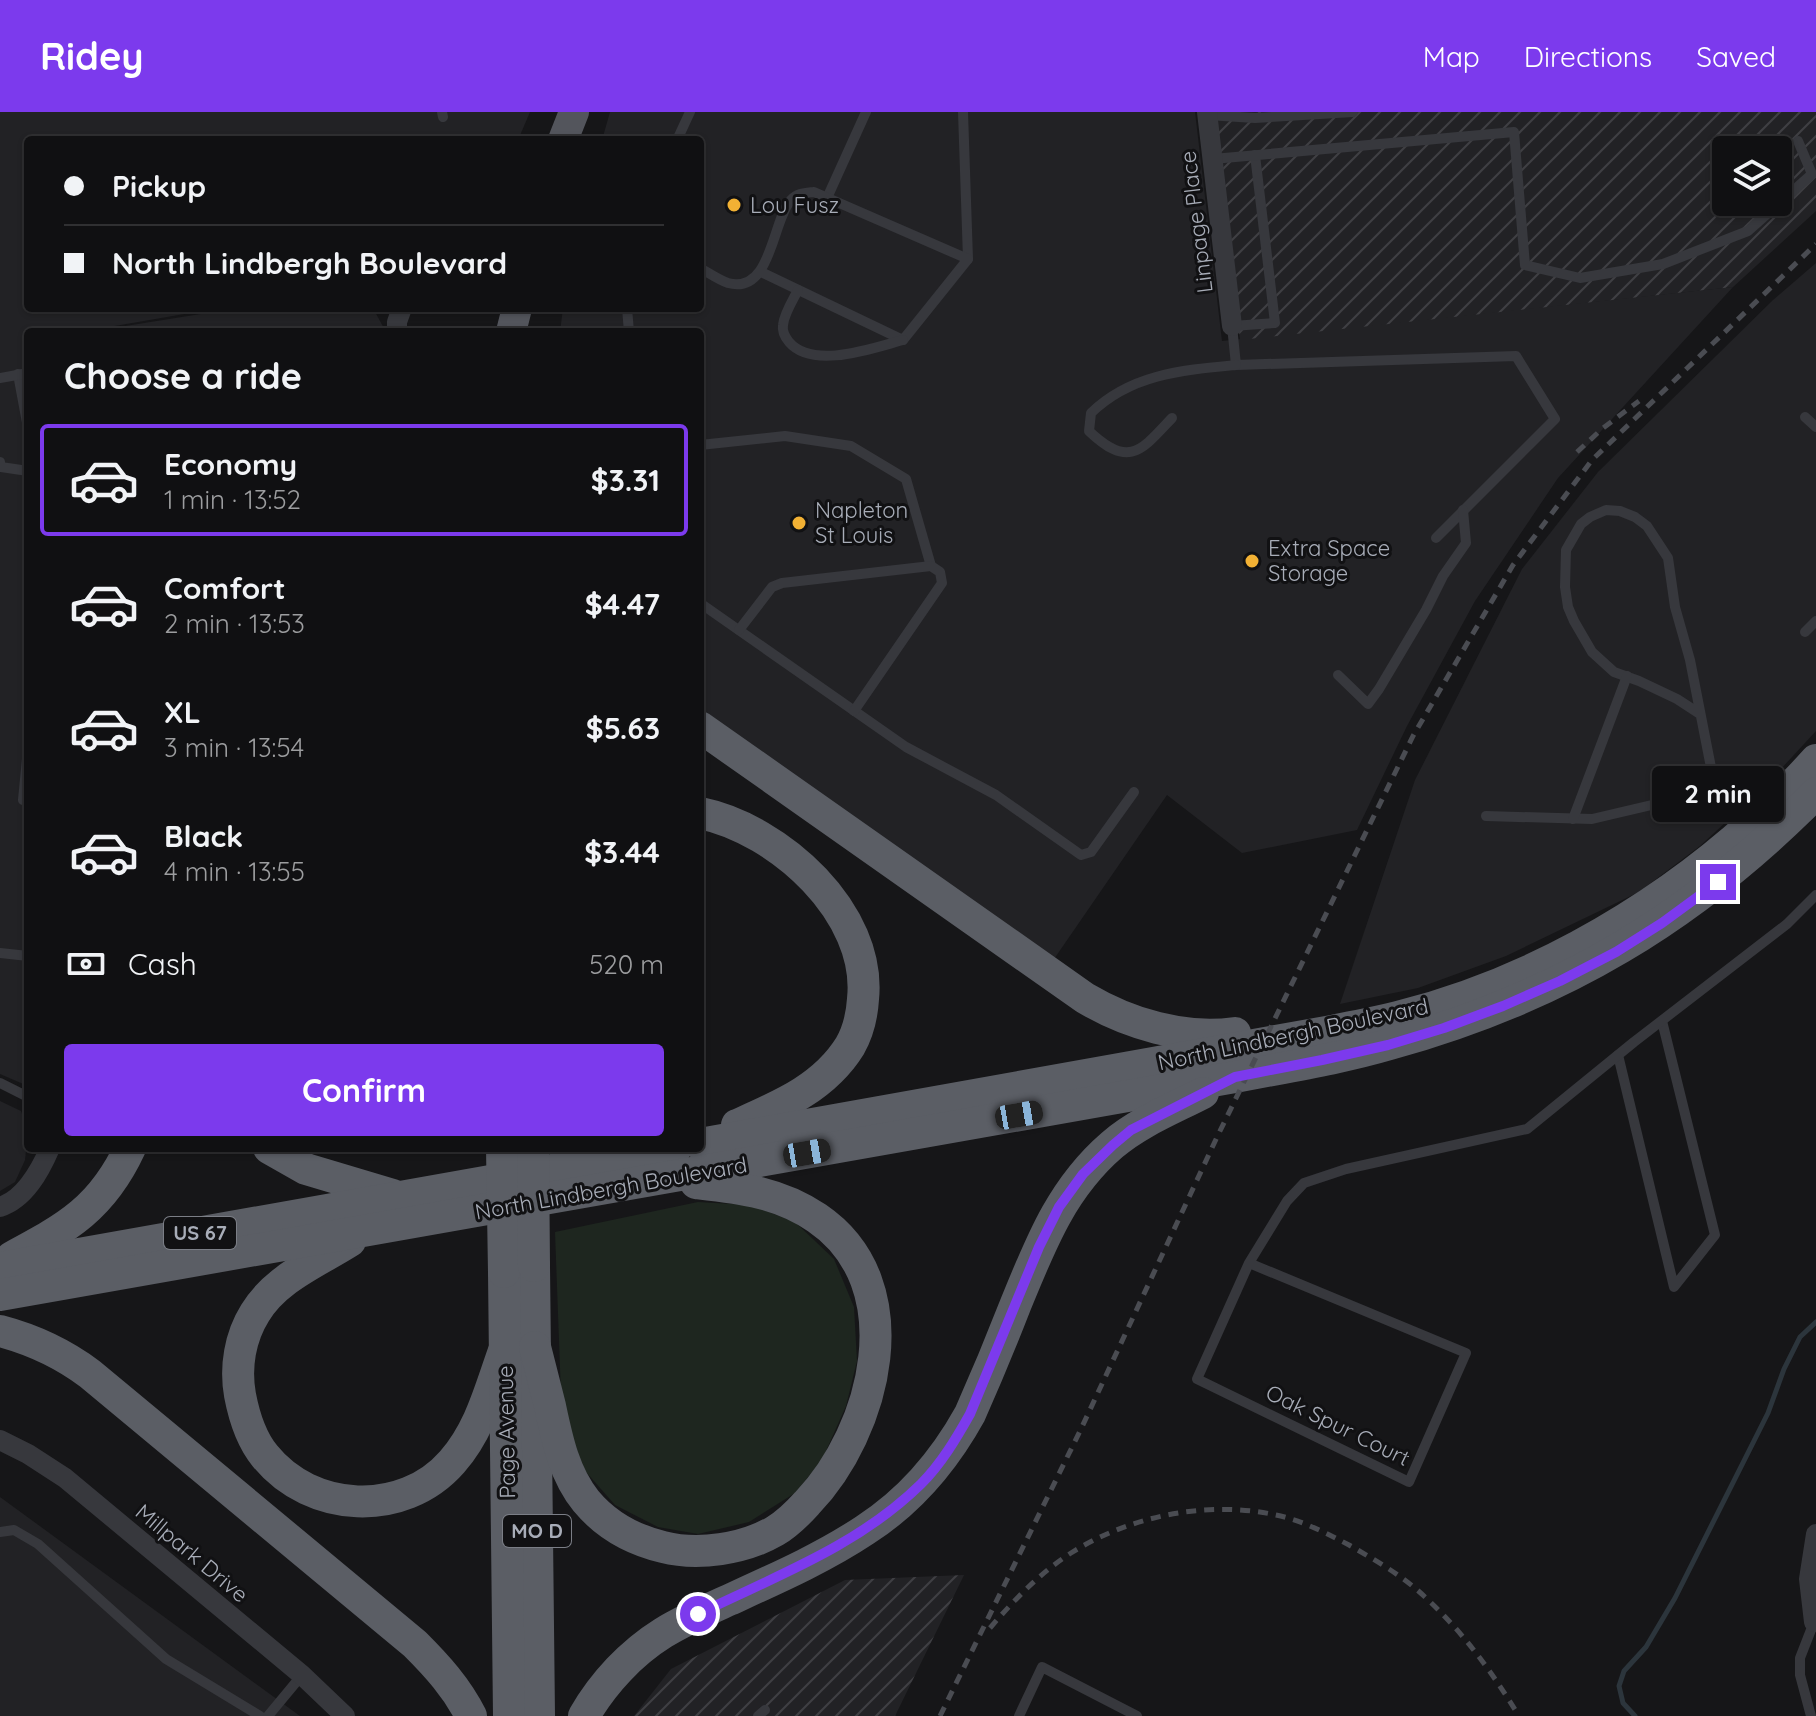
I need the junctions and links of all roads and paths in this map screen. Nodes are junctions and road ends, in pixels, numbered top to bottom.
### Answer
1 (574, 112) edge
2 (690, 112) edge
3 (866, 112) edge
4 (963, 112) edge
5 (1353, 112) edge
6 (1207, 114) edge
7 (1246, 115) edge
8 (565, 136) edge
9 (679, 136) edge
10 (1798, 141) dead end
11 (1255, 155) junction
12 (1213, 159) junction
13 (827, 198) junction
14 (968, 259) junction
15 (704, 270) edge
16 (761, 272) junction
17 (798, 290) junction
18 (1232, 326) junction
19 (903, 340) junction
20 (1236, 365) junction
21 (23, 373) edge
22 (0, 378) edge
23 (1805, 417) dead end
24 (1172, 418) dead end
25 (1816, 427) edge
26 (704, 445) edge
27 (0, 462) edge
28 (24, 470) edge
29 (1463, 510) junction
30 (1436, 538) dead end
31 (931, 566) junction
32 (704, 606) edge
33 (1816, 621) edge
34 (739, 630) junction
35 (1805, 632) dead end
36 (1338, 675) dead end
37 (1627, 676) junction
38 (854, 711) junction
39 (1700, 714) junction
40 (704, 730) edge
41 (1816, 760) edge
42 (1134, 792) dead end
43 (1716, 793) junction
44 (1816, 793) edge
45 (704, 814) edge
46 (1486, 816) dead end
47 (1573, 819) junction
48 (1746, 829) junction
49 (1816, 895) edge
50 (1593, 938) junction
51 (0, 953) edge
52 (24, 956) edge
53 (1662, 1021) junction
54 (1618, 1055) junction
55 (1235, 1077) junction
56 (0, 1083) edge
57 (24, 1095) edge
58 (704, 1141) edge
59 (704, 1142) edge
60 (48, 1152) edge
61 (128, 1152) edge
62 (276, 1152) edge
63 (503, 1152) edge
64 (533, 1152) edge
65 (654, 1152) edge
66 (657, 1180) junction
67 (400, 1198) junction
68 (0, 1207) edge
69 (368, 1231) junction
70 (1249, 1263) junction
71 (0, 1266) edge
72 (519, 1269) junction
73 (0, 1295) edge
74 (0, 1331) edge
75 (520, 1347) junction
76 (0, 1440) edge
77 (0, 1532) edge
78 (1816, 1534) edge
79 (1815, 1623) edge
80 (302, 1675) junction
81 (260, 1716) edge
82 (268, 1716) edge
83 (345, 1716) edge
84 (471, 1716) edge
85 (509, 1716) edge
86 (539, 1716) edge
87 (584, 1716) edge
88 (1019, 1716) edge
89 (1137, 1716) edge
90 (1811, 1716) edge

1 - 8 main road
2 - 9 lane
3 - 13 lane
4 - 14 lane
5 - 7 lane
6 - 7 lane
6 - 12 street, Linpage Place
10 - 11 lane
11 - 12 lane
11 - 18 lane
12 - 18 street, Linpage Place
13 - 14 lane
13 - 16 lane
14 - 19 lane
15 - 16 lane
16 - 17 lane
17 - 19 lane
17 - 19 lane
18 - 20 lane
20 - 24 lane
20 - 29 lane
21 - 22 lane
23 - 25 lane
26 - 31 lane
27 - 28 lane
29 - 30 lane
29 - 36 lane
31 - 34 lane
31 - 38 lane
32 - 34 lane
33 - 35 lane
34 - 38 lane
37 - 39 lane
37 - 39 lane
37 - 47 lane
38 - 42 lane
39 - 43 lane
40 - 50 highway
41 - 48 highway, North Lindbergh Boulevard
43 - 47 lane
43 - 48 lane
44 - 55 highway, North Lindbergh Boulevard / US 67
45 - 58 highway
46 - 47 lane
48 - 50 highway, North Lindbergh Boulevard
49 - 53 lane
50 - 59 highway, North Lindbergh Boulevard
51 - 52 lane
53 - 54 lane
53 - 54 lane
54 - 70 lane
55 - 66 highway, North Lindbergh Boulevard / US 67
55 - 87 highway
56 - 57 lane
60 - 68 street
61 - 71 highway
62 - 67 highway
63 - 72 highway, Page Avenue / MO D, bridge
64 - 72 highway, Page Avenue / MO D, bridge
65 - 67 highway, North Lindbergh Boulevard / US 67
66 - 69 highway, North Lindbergh Boulevard / US 67
66 - 75 highway
67 - 71 highway, North Lindbergh Boulevard / US 67
69 - 73 highway, North Lindbergh Boulevard / US 67
69 - 75 highway
70 - 70 lane, Oak Spur Court
72 - 75 highway, Page Avenue / MO D
74 - 84 highway
75 - 85 highway, Page Avenue / MO D
75 - 86 highway, Page Avenue / MO D
76 - 80 street, Millpark Drive
77 - 81 lane
78 - 79 street
79 - 90 lane
80 - 82 lane
80 - 83 street, Millpark Drive
88 - 89 lane

